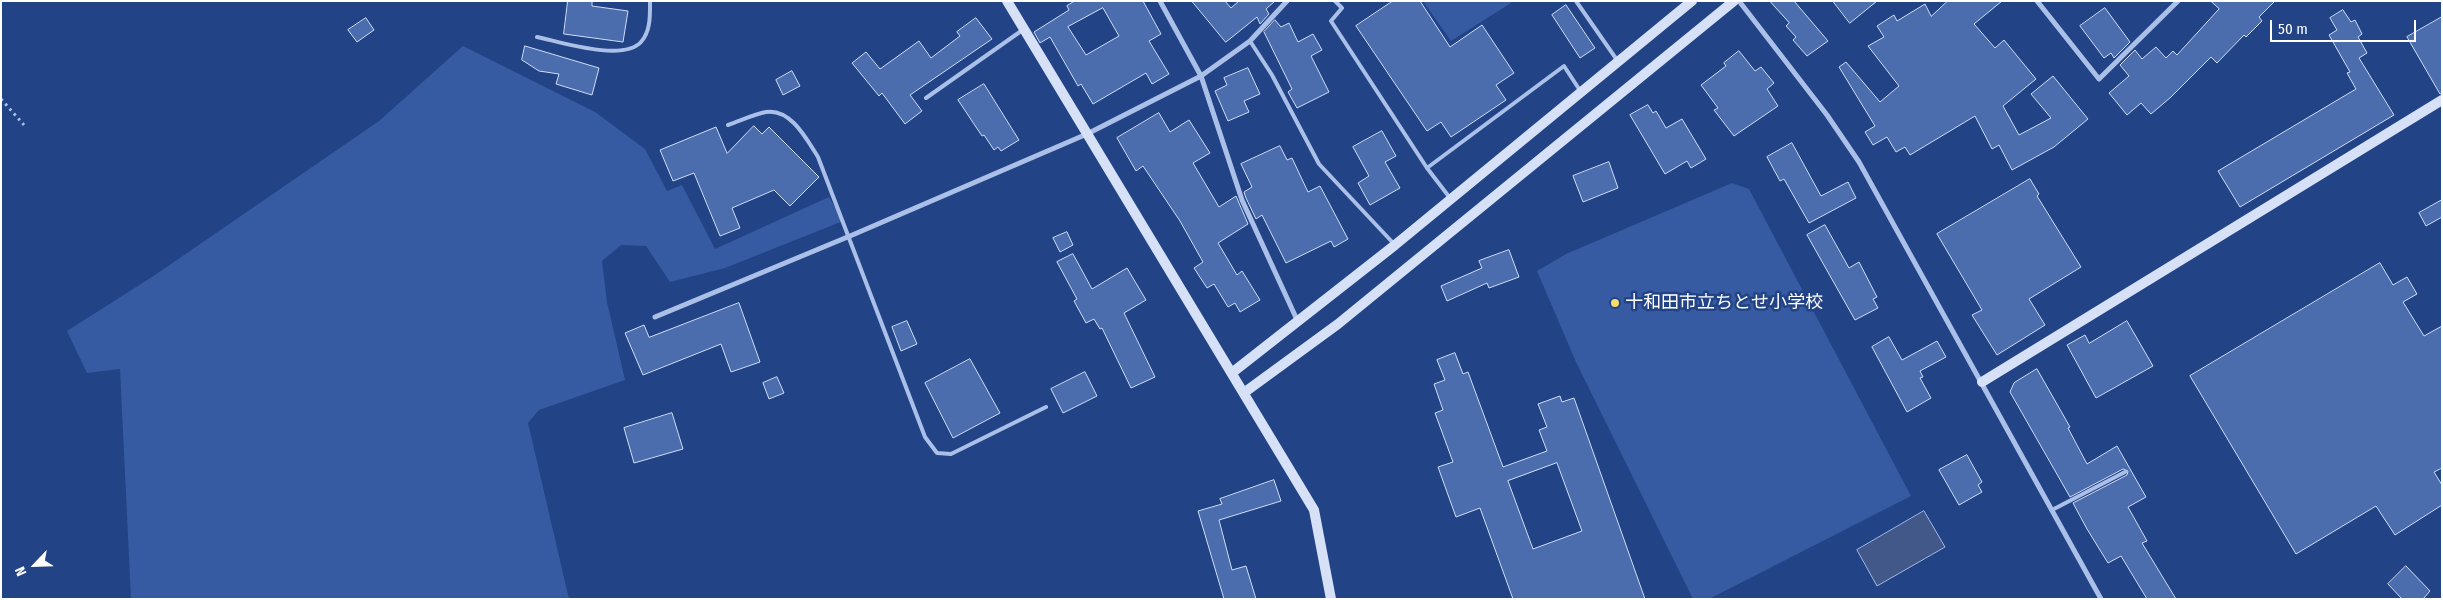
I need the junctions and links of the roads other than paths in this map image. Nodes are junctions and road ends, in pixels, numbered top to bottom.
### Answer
1 (650, 1) edge
2 (1007, 1) edge
3 (1160, 1) edge
4 (1287, 1) edge
5 (1335, 1) edge
6 (1576, 1) edge
7 (1692, 1) edge
8 (1734, 1) edge
9 (1740, 1) edge
10 (2037, 1) edge
11 (2178, 1) edge
12 (1024, 30) junction
13 (536, 37) dead end
14 (1250, 41) junction
15 (1618, 62) junction
16 (1201, 76) junction
17 (1581, 92) junction
18 (926, 98) dead end
19 (2442, 100) edge
20 (728, 125) dead end
21 (1087, 134) junction
22 (1427, 168) junction
23 (1450, 199) junction
24 (850, 236) junction
25 (1395, 245) junction
26 (655, 317) dead end
27 (1298, 322) junction
28 (1233, 372) junction
29 (1982, 382) junction
30 (1245, 392) junction
31 (1046, 407) dead end
32 (2125, 472) dead end
33 (2052, 510) junction
34 (1331, 599) edge
35 (2101, 599) edge

1 - 13 lane
2 - 12 street
3 - 16 street
4 - 14 street
5 - 22 lane
6 - 15 lane
7 - 15 street
8 - 30 street
9 - 29 street
10 - 11 street
12 - 18 lane
12 - 21 street
14 - 16 street
14 - 25 lane
15 - 17 street
16 - 21 street
16 - 27 street
17 - 22 lane
17 - 23 street
19 - 29 street
20 - 24 lane
21 - 24 street
21 - 28 street
22 - 23 lane
23 - 25 street
24 - 26 street
24 - 31 lane
25 - 27 street
27 - 28 street
28 - 30 street
29 - 33 street
30 - 34 street
32 - 33 lane
33 - 35 street

